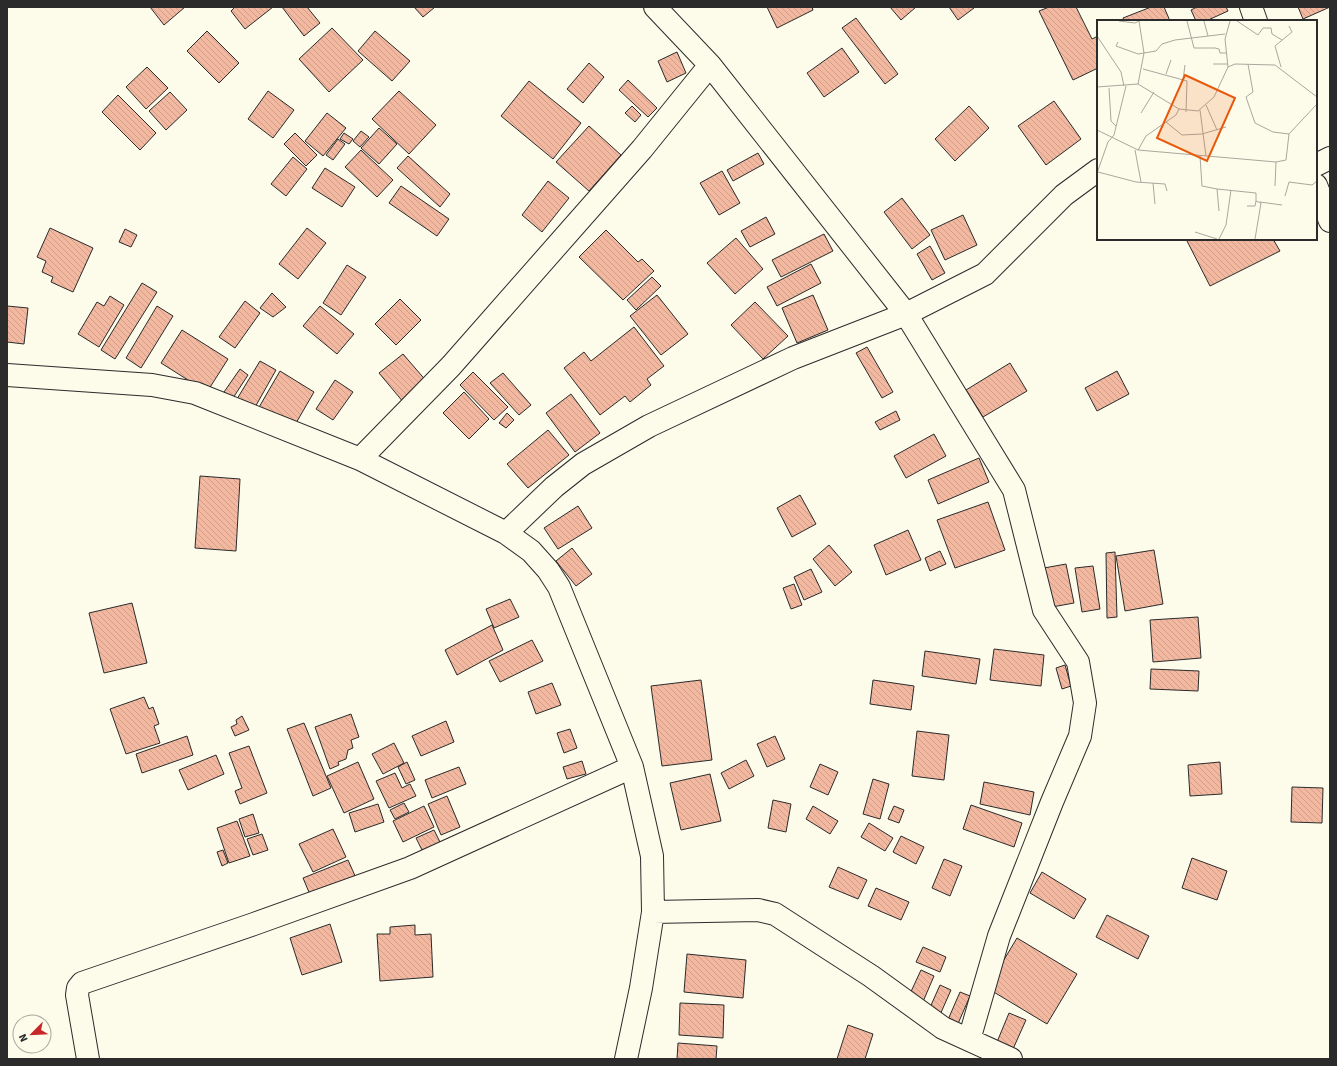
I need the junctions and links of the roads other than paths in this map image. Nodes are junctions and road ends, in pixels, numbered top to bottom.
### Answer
1 (655, 7) edge
2 (1251, 7) edge
3 (1256, 20) edge
4 (710, 65) junction
5 (1330, 158) edge
6 (1317, 164) edge
7 (1097, 171) edge
8 (1317, 188) edge
9 (1330, 221) edge
10 (906, 314) junction
11 (7, 375) edge
12 (360, 459) junction
13 (506, 533) junction
14 (632, 767) junction
15 (653, 912) junction
16 (969, 1040) junction
17 (88, 1059) edge
18 (626, 1059) edge
19 (1011, 1059) edge

1 - 4 street
2 - 3 street
4 - 10 street
4 - 12 street
5 - 6 street
7 - 10 street
8 - 9 street
10 - 13 street
10 - 16 street
11 - 12 street
12 - 13 street
13 - 14 street
14 - 15 street
14 - 17 street
15 - 16 street
15 - 18 street
16 - 19 street

